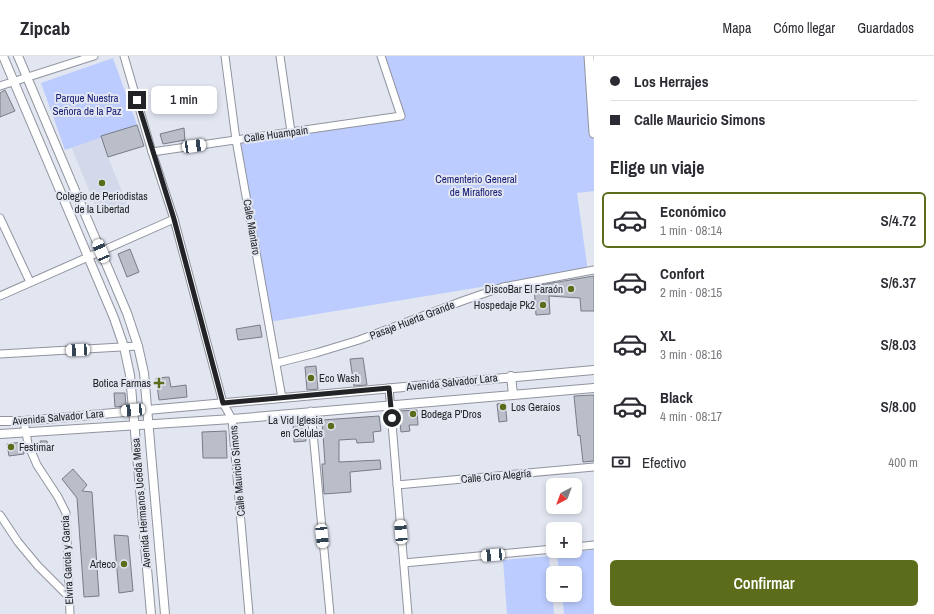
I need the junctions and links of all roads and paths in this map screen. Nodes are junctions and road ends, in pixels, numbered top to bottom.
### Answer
1 (3, 56) edge
2 (18, 56) edge
3 (94, 56) edge
4 (124, 56) edge
5 (225, 56) edge
6 (280, 56) edge
7 (381, 56) edge
8 (589, 56) edge
9 (27, 77) junction
10 (13, 81) junction
11 (0, 86) edge
12 (291, 132) junction
13 (594, 133) edge
14 (236, 140) junction
15 (152, 152) junction
16 (0, 218) edge
17 (174, 219) junction
18 (101, 251) junction
19 (89, 256) junction
20 (594, 270) edge
21 (30, 282) junction
22 (0, 296) edge
23 (138, 346) junction
24 (124, 347) junction
25 (0, 354) edge
26 (277, 363) junction
27 (594, 370) edge
28 (511, 376) junction
29 (389, 388) junction
30 (594, 388) edge
31 (513, 394) junction
32 (282, 398) junction
33 (223, 403) junction
34 (390, 405) junction
35 (147, 409) junction
36 (133, 410) junction
37 (311, 411) junction
38 (232, 419) junction
39 (24, 420) junction
40 (0, 421) edge
41 (149, 425) junction
42 (134, 426) junction
43 (26, 432) junction
44 (0, 434) edge
45 (594, 467) edge
46 (397, 485) junction
47 (0, 515) edge
48 (157, 525) junction
49 (143, 526) junction
50 (594, 545) edge
51 (582, 546) edge
52 (546, 550) edge
53 (404, 563) junction
54 (69, 597) junction
55 (70, 614) edge
56 (151, 614) edge
57 (165, 614) edge
58 (249, 614) edge
59 (330, 614) edge
60 (408, 614) edge

1 - 10 street, Avenida Hermanos Uceda Mesa
2 - 9 street, Avenida Hermanos Uceda Mesa
3 - 9 street
4 - 15 street, Calle Mauricio Simons
5 - 14 street, Calle Mantaro
6 - 12 street
7 - 12 street, Calle Huampain
8 - 13 main road
9 - 10 street
9 - 18 street, Avenida Hermanos Uceda Mesa
10 - 11 street
10 - 19 street, Avenida Hermanos Uceda Mesa
12 - 14 street, Calle Huampain
14 - 15 street, Calle Huampain
14 - 26 street, Calle Mantaro
15 - 17 street, Calle Mauricio Simons
16 - 21 street
17 - 18 street
17 - 33 street, Calle Mauricio Simons
18 - 19 street
18 - 23 street, Avenida Hermanos Uceda Mesa
19 - 21 street
19 - 24 street, Avenida Hermanos Uceda Mesa
20 - 26 street, Pasaje Huerta Grande
21 - 22 street
23 - 24 street
23 - 35 street, Avenida Hermanos Uceda Mesa
24 - 25 street
24 - 36 street, Avenida Hermanos Uceda Mesa
26 - 32 street, Calle Mantaro
27 - 28 street, Avenida Salvador Lara
28 - 29 street, Avenida Salvador Lara
28 - 31 street
29 - 32 street, Avenida Salvador Lara
29 - 34 street
30 - 31 street, Avenida Salvador Lara
31 - 34 street, Avenida Salvador Lara
32 - 33 street, Avenida Salvador Lara
33 - 35 street, Avenida Salvador Lara
33 - 38 street, Calle Mauricio Simons
34 - 37 street, Avenida Salvador Lara
34 - 46 street
35 - 36 street, Avenida Salvador Lara
35 - 41 street, Avenida Hermanos Uceda Mesa
36 - 39 street, Avenida Salvador Lara
36 - 42 street, Avenida Hermanos Uceda Mesa
37 - 38 street, Avenida Salvador Lara
37 - 59 street
38 - 41 street, Avenida Salvador Lara
38 - 58 street, Calle Mauricio Simons
39 - 40 street, Avenida Salvador Lara
39 - 43 street, Elvira García y García
41 - 42 street, Avenida Salvador Lara
41 - 48 street, Avenida Hermanos Uceda Mesa
42 - 43 street, Avenida Salvador Lara
42 - 49 street, Avenida Hermanos Uceda Mesa
43 - 44 street, Avenida Salvador Lara
43 - 54 street, Elvira García y García
45 - 46 street, Calle Ciro Alegría
46 - 53 street
47 - 54 street
48 - 49 street
48 - 57 street, Avenida Hermanos Uceda Mesa
49 - 56 street, Avenida Hermanos Uceda Mesa
50 - 51 street
52 - 53 street
53 - 60 street
54 - 55 street, Elvira García y García

